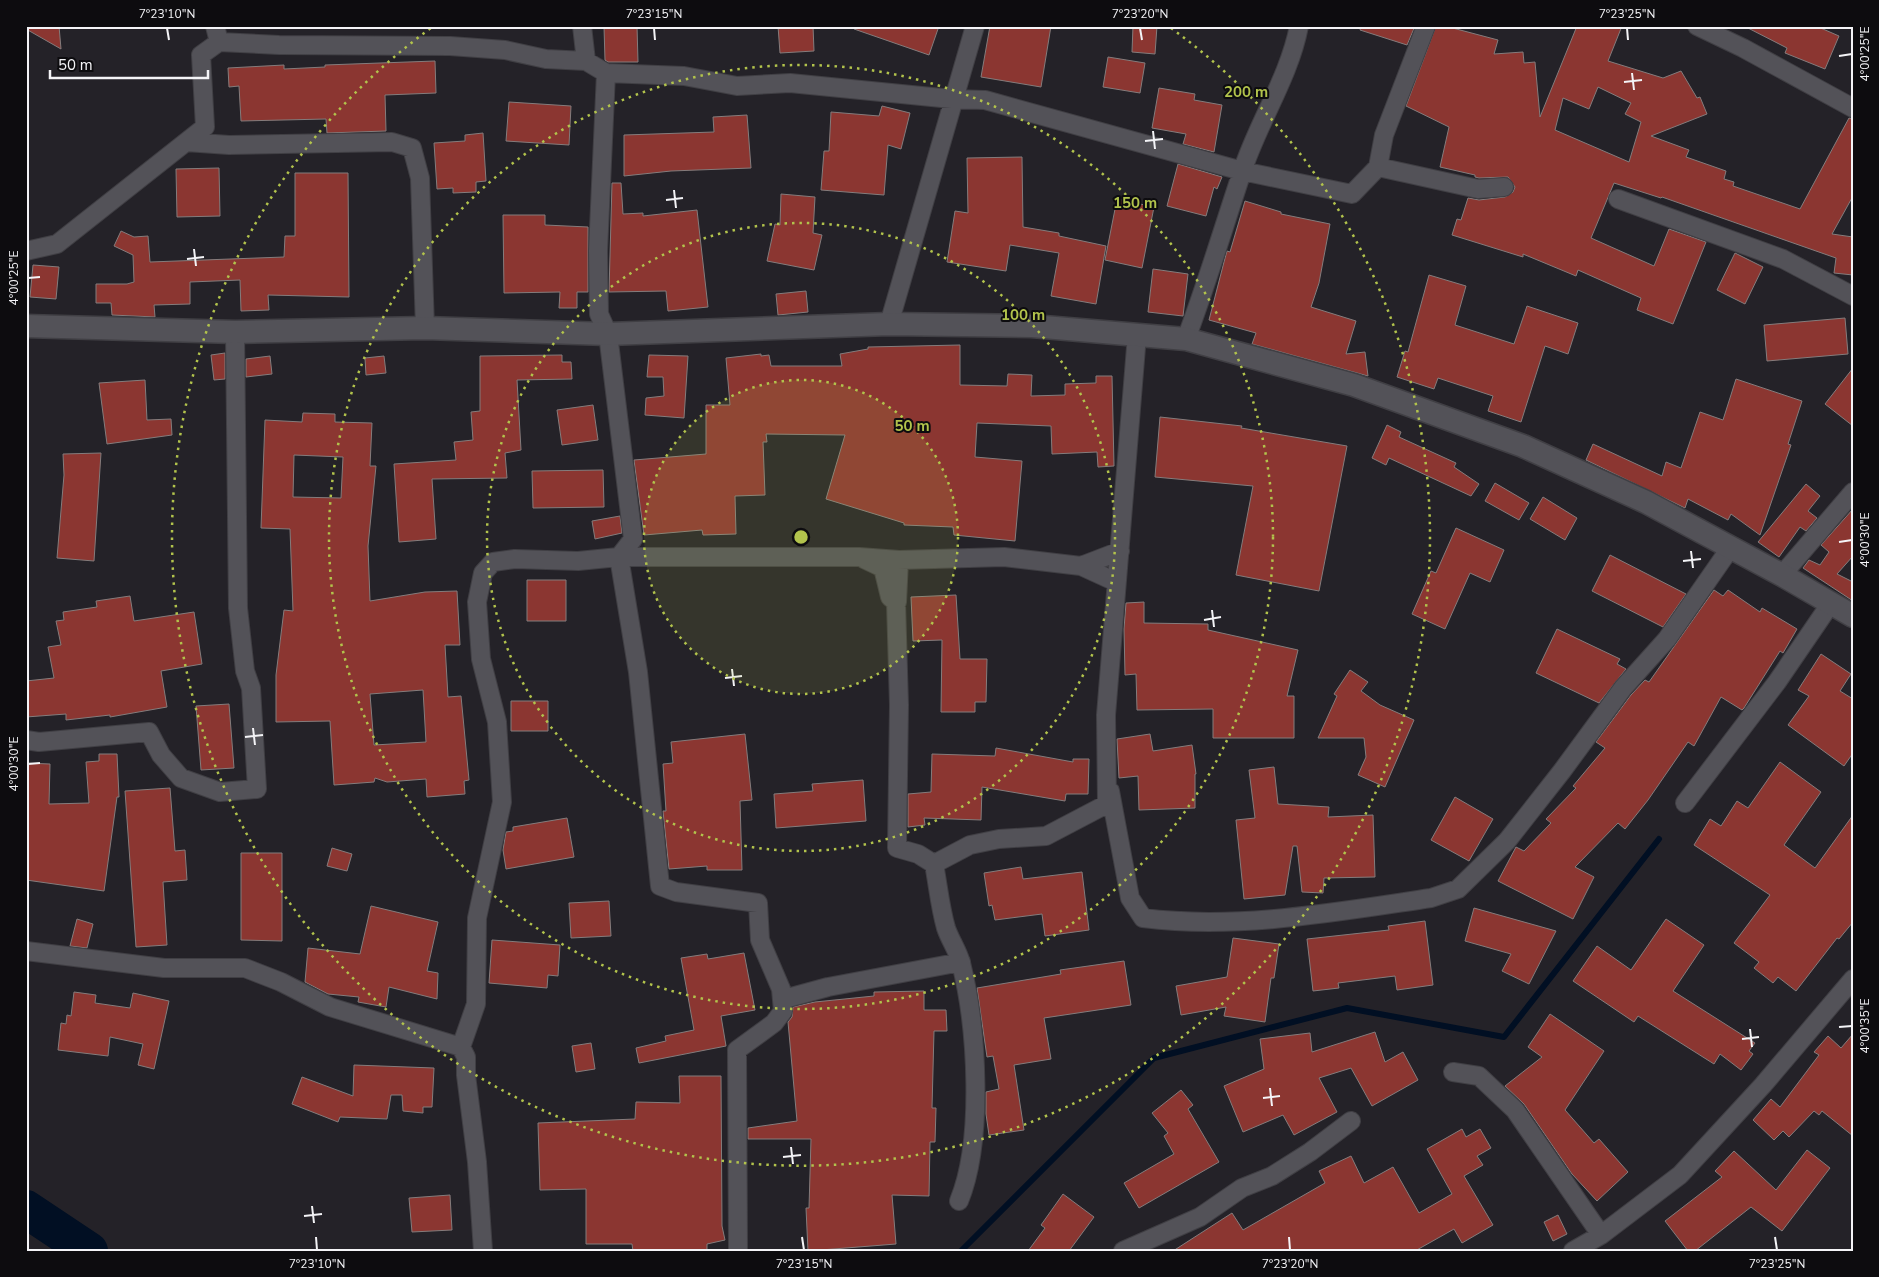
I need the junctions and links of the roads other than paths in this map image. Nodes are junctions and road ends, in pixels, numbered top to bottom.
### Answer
1 (582, 26) edge
2 (975, 26) edge
3 (1299, 26) edge
4 (1426, 26) edge
5 (1699, 27) edge
6 (217, 34) edge
7 (586, 61) junction
8 (606, 73) junction
9 (952, 99) junction
10 (1853, 108) edge
11 (186, 142) junction
12 (1378, 167) junction
13 (1242, 171) junction
14 (1504, 187) dead end
15 (1618, 200) dead end
16 (26, 251) edge
17 (1853, 296) edge
18 (888, 324) junction
19 (26, 326) edge
20 (425, 328) junction
21 (235, 332) junction
22 (608, 334) junction
23 (1137, 335) junction
24 (1186, 339) junction
25 (1853, 492) edge
26 (1731, 547) junction
27 (1120, 551) junction
28 (619, 557) junction
29 (859, 557) junction
30 (899, 560) junction
31 (1081, 566) junction
32 (1782, 575) junction
33 (1116, 582) junction
34 (896, 602) junction
35 (1831, 603) junction
36 (1853, 616) edge
37 (26, 740) edge
38 (1105, 766) junction
39 (1685, 803) dead end
40 (934, 864) junction
41 (26, 951) edge
42 (961, 962) junction
43 (1853, 980) edge
44 (784, 999) junction
45 (461, 1047) junction
46 (1453, 1072) dead end
47 (1351, 1121) dead end
48 (960, 1201) dead end
49 (1601, 1235) junction
50 (483, 1251) edge
51 (738, 1251) edge
52 (1122, 1251) edge
53 (1573, 1251) edge

1 - 7 street
2 - 9 street
3 - 13 street
4 - 12 street
5 - 10 street
6 - 7 street
6 - 11 street
7 - 8 street
8 - 9 street
8 - 22 street
9 - 13 street
9 - 18 street
11 - 16 street
11 - 20 street
12 - 13 street
12 - 14 street
13 - 24 street
15 - 17 street
18 - 22 street
18 - 23 street
19 - 21 street
20 - 21 street
20 - 22 street
21 - 37 street
22 - 28 street
23 - 24 street
23 - 27 street
24 - 26 street
25 - 32 street
26 - 32 street
26 - 38 street
27 - 31 street
27 - 33 street
28 - 29 street
28 - 44 street
28 - 45 street
29 - 30 street
29 - 34 street
30 - 31 street
30 - 34 street
31 - 33 street
32 - 35 street
33 - 38 street
34 - 40 street
35 - 36 street
35 - 39 street
38 - 40 street
40 - 42 street
41 - 45 street
42 - 44 street
42 - 48 street
43 - 49 street
44 - 51 street
45 - 50 street
46 - 49 street
47 - 52 street
49 - 53 street

